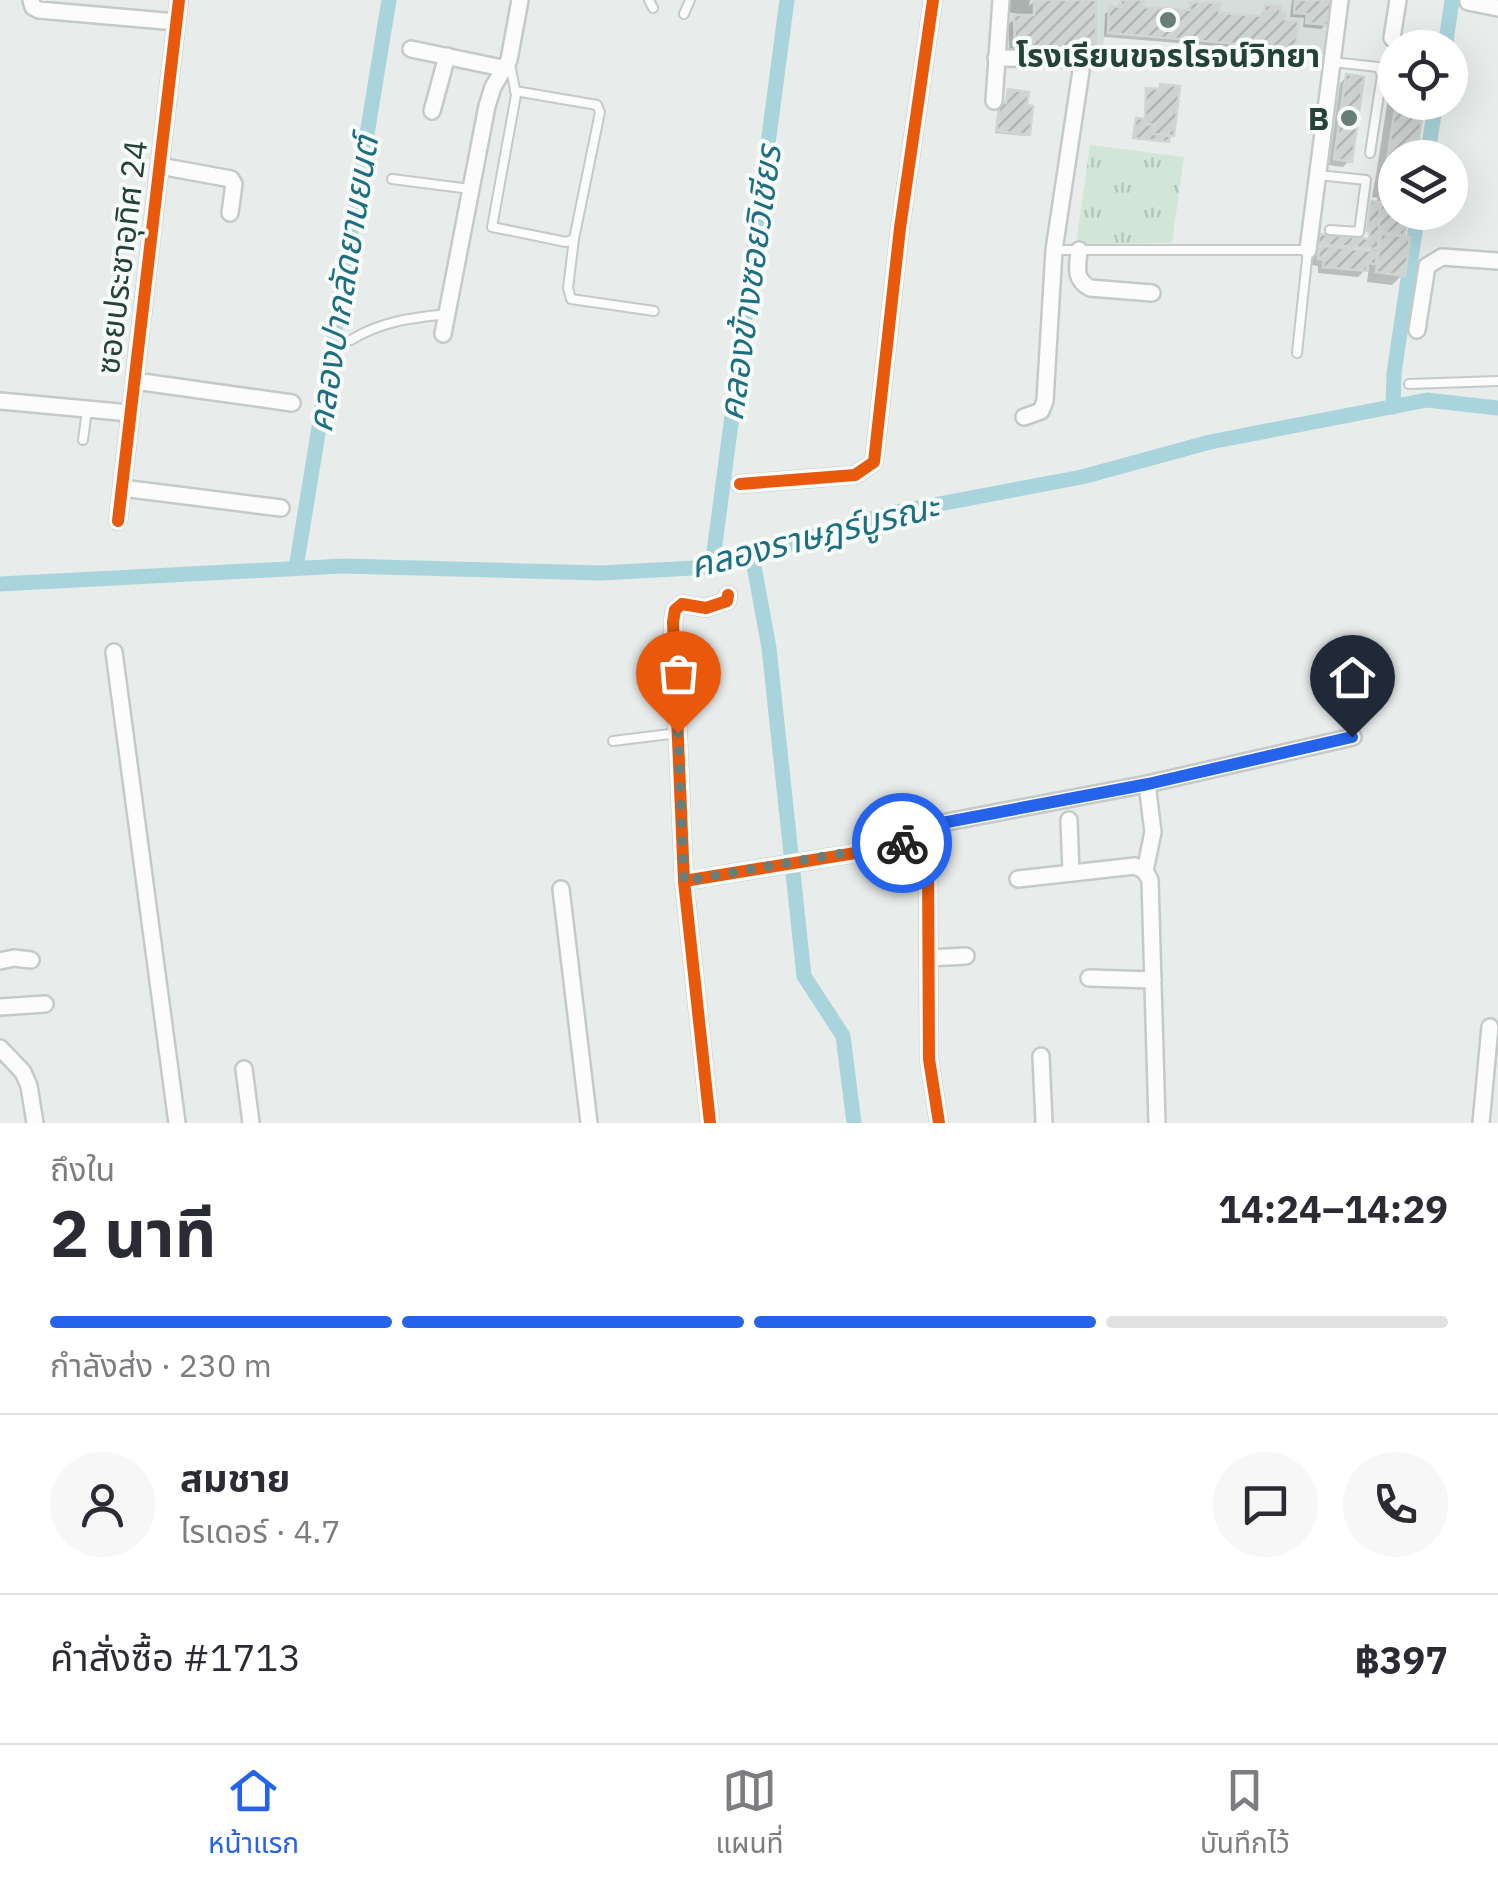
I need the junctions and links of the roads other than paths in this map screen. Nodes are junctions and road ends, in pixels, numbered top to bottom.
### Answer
1 (31, 0) edge
2 (179, 0) edge
3 (520, 0) edge
4 (690, 0) edge
5 (933, 0) edge
6 (1002, 0) edge
7 (1340, 0) edge
8 (1398, 0) edge
9 (1468, 2) edge
10 (1498, 8) edge
11 (684, 14) dead end
12 (176, 22) junction
13 (1393, 30) edge
14 (411, 48) dead end
15 (447, 56) junction
16 (996, 58) junction
17 (1332, 62) junction
18 (505, 64) junction
19 (515, 92) junction
20 (994, 101) dead end
21 (432, 110) dead end
22 (1370, 153) dead end
23 (160, 166) junction
24 (1317, 175) junction
25 (392, 178) dead end
26 (470, 189) junction
27 (230, 213) dead end
28 (1330, 230) dead end
29 (574, 238) junction
30 (1054, 250) junction
31 (1079, 250) junction
32 (1308, 250) junction
33 (1498, 261) edge
34 (1152, 292) dead end
35 (654, 311) dead end
36 (447, 314) junction
37 (1417, 330) dead end
38 (444, 334) dead end
39 (351, 340) dead end
40 (1297, 353) dead end
41 (1498, 380) edge
42 (135, 381) junction
43 (1409, 384) dead end
44 (0, 400) edge
45 (292, 403) dead end
46 (87, 409) junction
47 (130, 413) junction
48 (1024, 416) dead end
49 (82, 440) dead end
50 (740, 484) dead end
51 (122, 488) junction
52 (281, 508) dead end
53 (118, 521) dead end
54 (728, 595) dead end
55 (114, 652) dead end
56 (678, 733) junction
57 (1352, 737) dead end
58 (613, 740) dead end
59 (1148, 784) junction
60 (1069, 820) dead end
61 (902, 845) junction
62 (1145, 871) junction
63 (1071, 873) junction
64 (1018, 879) dead end
65 (684, 881) junction
66 (561, 889) dead end
67 (966, 956) dead end
68 (929, 958) junction
69 (31, 960) dead end
70 (0, 961) edge
71 (1089, 978) dead end
72 (1153, 980) junction
73 (45, 1004) dead end
74 (0, 1008) edge
75 (1490, 1027) dead end
76 (0, 1048) edge
77 (1041, 1056) dead end
78 (244, 1069) dead end
79 (35, 1123) edge
80 (178, 1123) edge
81 (251, 1123) edge
82 (589, 1123) edge
83 (710, 1123) edge
84 (939, 1123) edge
85 (1044, 1123) edge
86 (1156, 1123) edge
87 (1481, 1123) edge

1 - 12 street
2 - 12 street, ซอยประชาอุทิศ 24
3 - 18 street
4 - 11 lane
5 - 50 street
6 - 16 street
7 - 17 street
8 - 13 street
9 - 10 street
12 - 23 street, ซอยประชาอุทิศ 24
14 - 15 street
15 - 18 street
15 - 21 street
16 - 20 street
16 - 30 street
17 - 22 lane
17 - 24 street
18 - 19 lane
18 - 26 street
19 - 29 lane
19 - 29 lane
23 - 27 street
23 - 42 street, ซอยประชาอุทิศ 24
24 - 28 lane
24 - 32 street
25 - 26 lane
26 - 36 street
29 - 35 lane
30 - 31 lane
30 - 48 street
31 - 32 lane
31 - 34 street
32 - 40 lane
33 - 37 street
36 - 38 street
36 - 39 lane
41 - 43 lane
42 - 45 street
42 - 47 street, ซอยประชาอุทิศ 24
44 - 46 street
46 - 47 street
46 - 49 lane
47 - 51 street, ซอยประชาอุทิศ 24
51 - 52 street
51 - 53 street, ซอยประชาอุทิศ 24
54 - 56 street
55 - 80 street
56 - 58 lane
56 - 65 street
57 - 59 street
59 - 61 street
59 - 62 street
60 - 63 street
61 - 65 street
61 - 68 street
62 - 63 street
62 - 72 street
63 - 64 street
65 - 83 street
66 - 82 street
67 - 68 street
68 - 84 street
69 - 70 street
71 - 72 street
72 - 86 street
73 - 74 street
75 - 87 street
76 - 79 street
77 - 85 street
78 - 81 street

